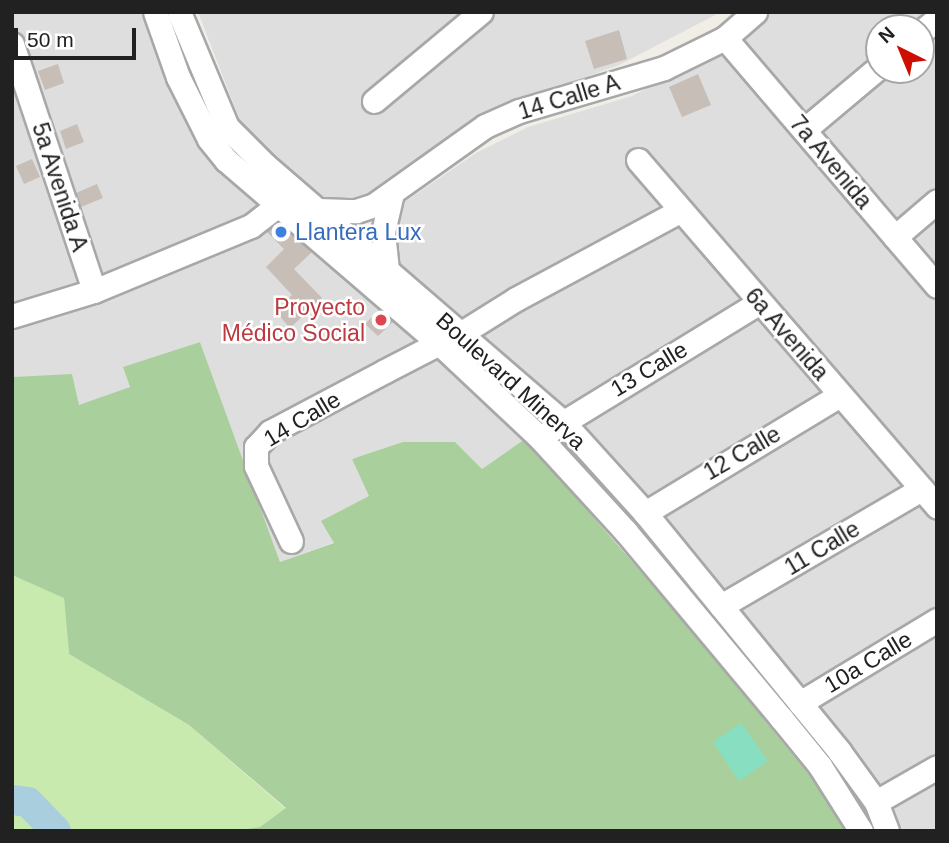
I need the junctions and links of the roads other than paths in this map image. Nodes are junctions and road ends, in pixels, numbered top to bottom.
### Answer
1 (155, 12) edge
2 (179, 12) edge
3 (481, 12) edge
4 (755, 12) edge
5 (448, 21) edge
6 (725, 38) junction
7 (12, 44) edge
8 (865, 79) edge
9 (374, 101) dead end
10 (804, 130) junction
11 (638, 160) dead end
12 (391, 195) junction
13 (937, 201) edge
14 (278, 205) junction
15 (318, 210) junction
16 (681, 210) junction
17 (895, 237) junction
18 (387, 270) junction
19 (937, 286) edge
20 (94, 291) junction
21 (760, 302) junction
22 (12, 316) edge
23 (449, 339) junction
24 (840, 395) junction
25 (562, 421) junction
26 (540, 438) junction
27 (921, 489) junction
28 (937, 507) edge
29 (645, 513) junction
30 (291, 541) dead end
31 (720, 605) junction
32 (691, 610) junction
33 (937, 620) edge
34 (707, 630) junction
35 (800, 703) junction
36 (937, 767) edge
37 (876, 802) junction
38 (861, 831) edge
39 (887, 831) edge

1 - 14 street, Boulevard Minerva
2 - 15 street, Boulevard Minerva
3 - 5 street
4 - 6 street, 14 Calle A
5 - 9 street
6 - 10 street, 7a Avenida
6 - 12 street, 14 Calle A
7 - 20 street, 5a Avenida A
8 - 10 street
10 - 17 street, 7a Avenida
11 - 16 street, 6a Avenida
12 - 15 street, 14 Calle A
12 - 18 street
13 - 17 street
14 - 20 street
14 - 23 street, Boulevard Minerva
15 - 18 street, Boulevard Minerva
16 - 21 street, 6a Avenida
16 - 23 street, 14 Calle
17 - 19 street, 7a Avenida
18 - 23 street, Boulevard Minerva
20 - 22 street
21 - 24 street, 6a Avenida
21 - 25 street, 13 Calle
23 - 25 street, Boulevard Minerva
23 - 26 street, Boulevard Minerva
23 - 30 street, 14 Calle
24 - 27 street, 6a Avenida
24 - 29 street, 12 Calle
25 - 26 street, 13 Calle
25 - 29 street, Boulevard Minerva
26 - 32 street, Boulevard Minerva
27 - 28 street, 6a Avenida
27 - 31 street, 11 Calle
29 - 31 street, Boulevard Minerva
31 - 32 street
31 - 34 street
31 - 35 street, Boulevard Minerva
32 - 34 street, Boulevard Minerva
33 - 35 street, 10a Calle
34 - 38 street, Boulevard Minerva
35 - 37 street, Boulevard Minerva
36 - 37 street
37 - 39 street, Boulevard Minerva

